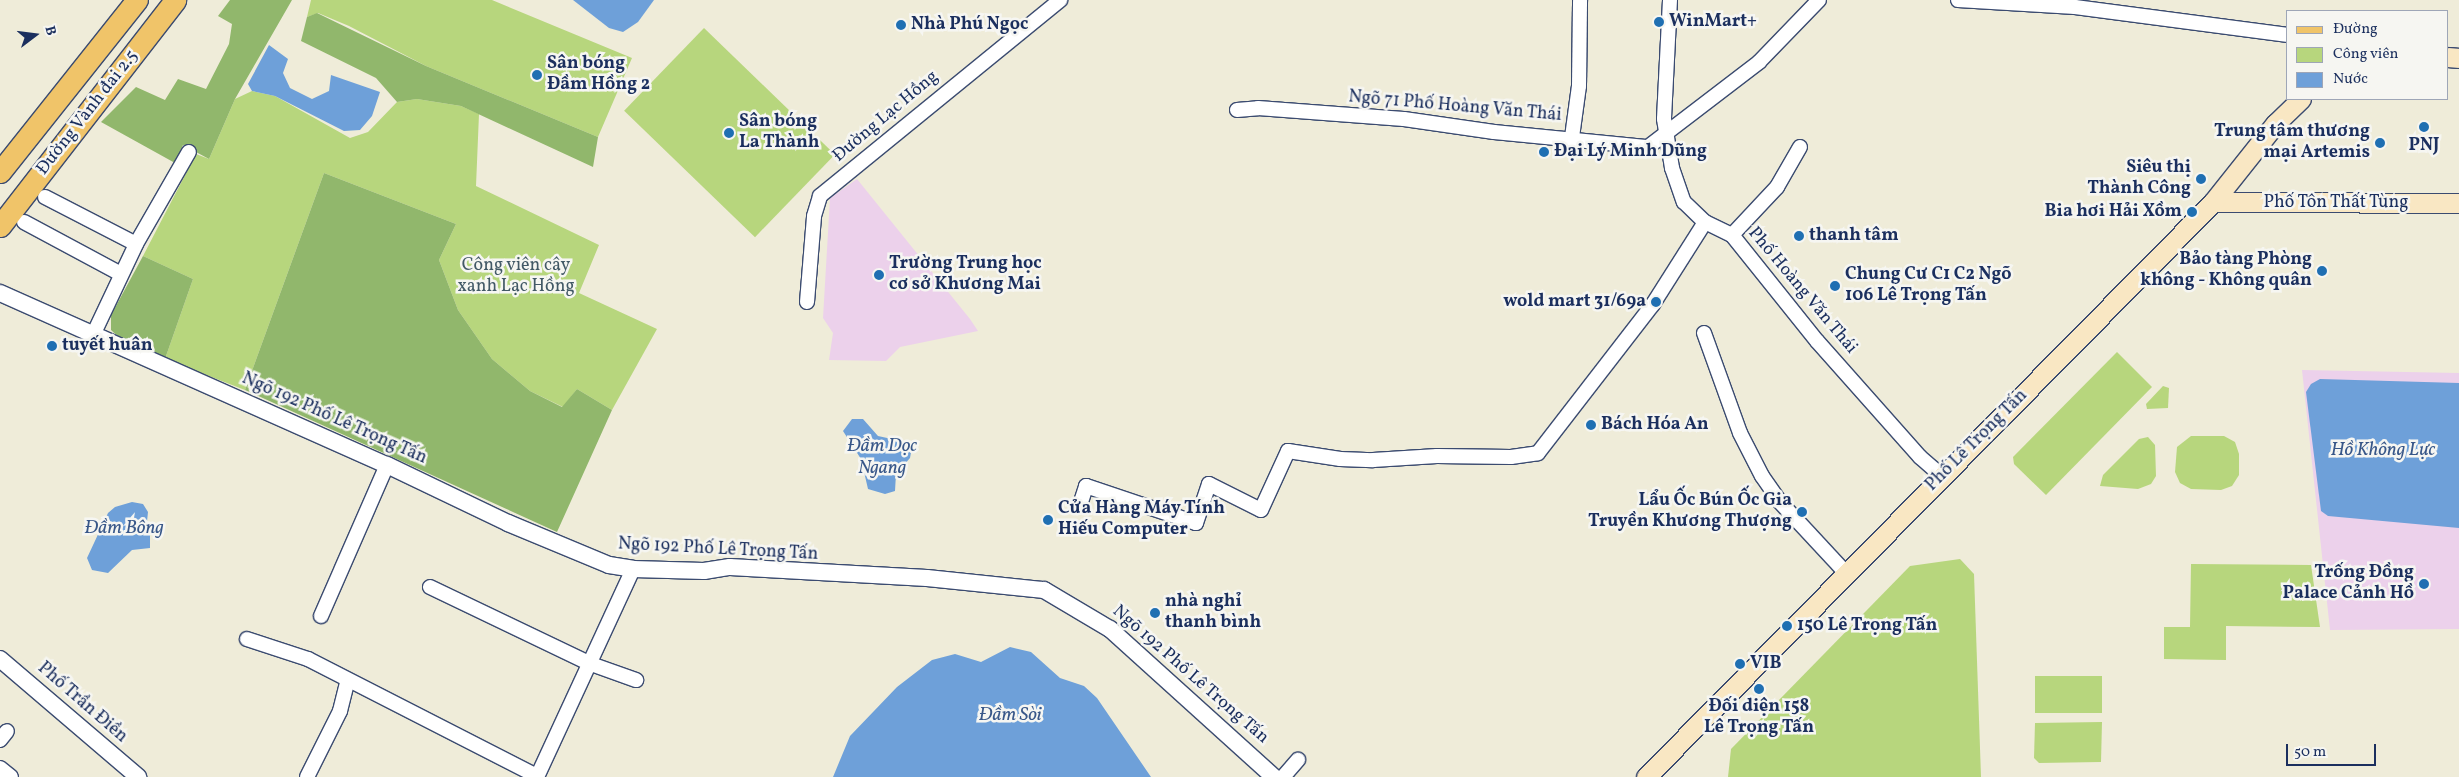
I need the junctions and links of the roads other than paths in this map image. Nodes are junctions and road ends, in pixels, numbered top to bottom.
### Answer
1 (137, 0) edge
2 (175, 0) edge
3 (1060, 0) edge
4 (1580, 0) edge
5 (1670, 0) edge
6 (1819, 0) edge
7 (1958, 0) edge
8 (2286, 35) edge
9 (2300, 100) edge
10 (1237, 110) dead end
11 (40, 122) junction
12 (1665, 135) junction
13 (1572, 137) junction
14 (67, 143) junction
15 (1800, 147) dead end
16 (189, 152) dead end
17 (0, 172) edge
18 (45, 197) dead end
19 (2213, 202) junction
20 (2459, 203) edge
21 (24, 222) dead end
22 (1705, 222) junction
23 (0, 226) edge
24 (1732, 235) junction
25 (136, 244) junction
26 (121, 274) junction
27 (0, 293) edge
28 (807, 302) dead end
29 (94, 333) junction
30 (1704, 333) dead end
31 (387, 465) junction
32 (1941, 475) junction
33 (1080, 504) dead end
34 (634, 569) junction
35 (1845, 572) junction
36 (430, 587) dead end
37 (321, 616) dead end
38 (247, 639) dead end
39 (0, 659) edge
40 (591, 664) junction
41 (348, 680) junction
42 (636, 680) dead end
43 (1298, 760) dead end
44 (0, 768) edge
45 (136, 776) edge
46 (11, 777) edge
47 (307, 777) edge
48 (537, 777) edge
49 (1274, 777) edge
50 (1283, 777) edge
51 (1646, 777) edge

1 - 11 main road, Đường Vành đai 2.5
2 - 14 main road, Đường Vành đai 2.5
3 - 28 street, Đường Lạc Hồng
4 - 13 street
5 - 12 street, Phố Hoàng Văn Thái
6 - 12 street, Ngõ 71 Phố Hoàng Văn Thái
7 - 8 street
9 - 19 main road, Phố Lê Trọng Tấn
10 - 13 street, Ngõ 71 Phố Hoàng Văn Thái
11 - 14 main road
11 - 17 main road, Đường Vành đai 2.5
12 - 13 street, Ngõ 71 Phố Hoàng Văn Thái
12 - 22 street, Phố Hoàng Văn Thái
14 - 23 main road, Đường Vành đai 2.5
15 - 24 street
16 - 25 street
18 - 25 street
19 - 20 main road, Phố Tôn Thất Tùng
19 - 32 main road, Phố Lê Trọng Tấn
21 - 26 street
22 - 24 street, Phố Hoàng Văn Thái
22 - 33 street
24 - 32 street, Phố Hoàng Văn Thái
25 - 26 street
26 - 29 street
27 - 29 street, Ngõ 192 Phố Lê Trọng Tấn
29 - 31 street, Ngõ 192 Phố Lê Trọng Tấn
30 - 35 street
31 - 34 street, Ngõ 192 Phố Lê Trọng Tấn
31 - 37 street
32 - 35 main road, Phố Lê Trọng Tấn
34 - 40 street
34 - 49 street, Ngõ 192 Phố Lê Trọng Tấn
35 - 51 main road, Phố Lê Trọng Tấn
36 - 40 street
38 - 41 street
39 - 45 street, Phố Trần Điền
40 - 42 street
40 - 48 street
41 - 47 street
41 - 48 street
43 - 50 street
44 - 46 street

